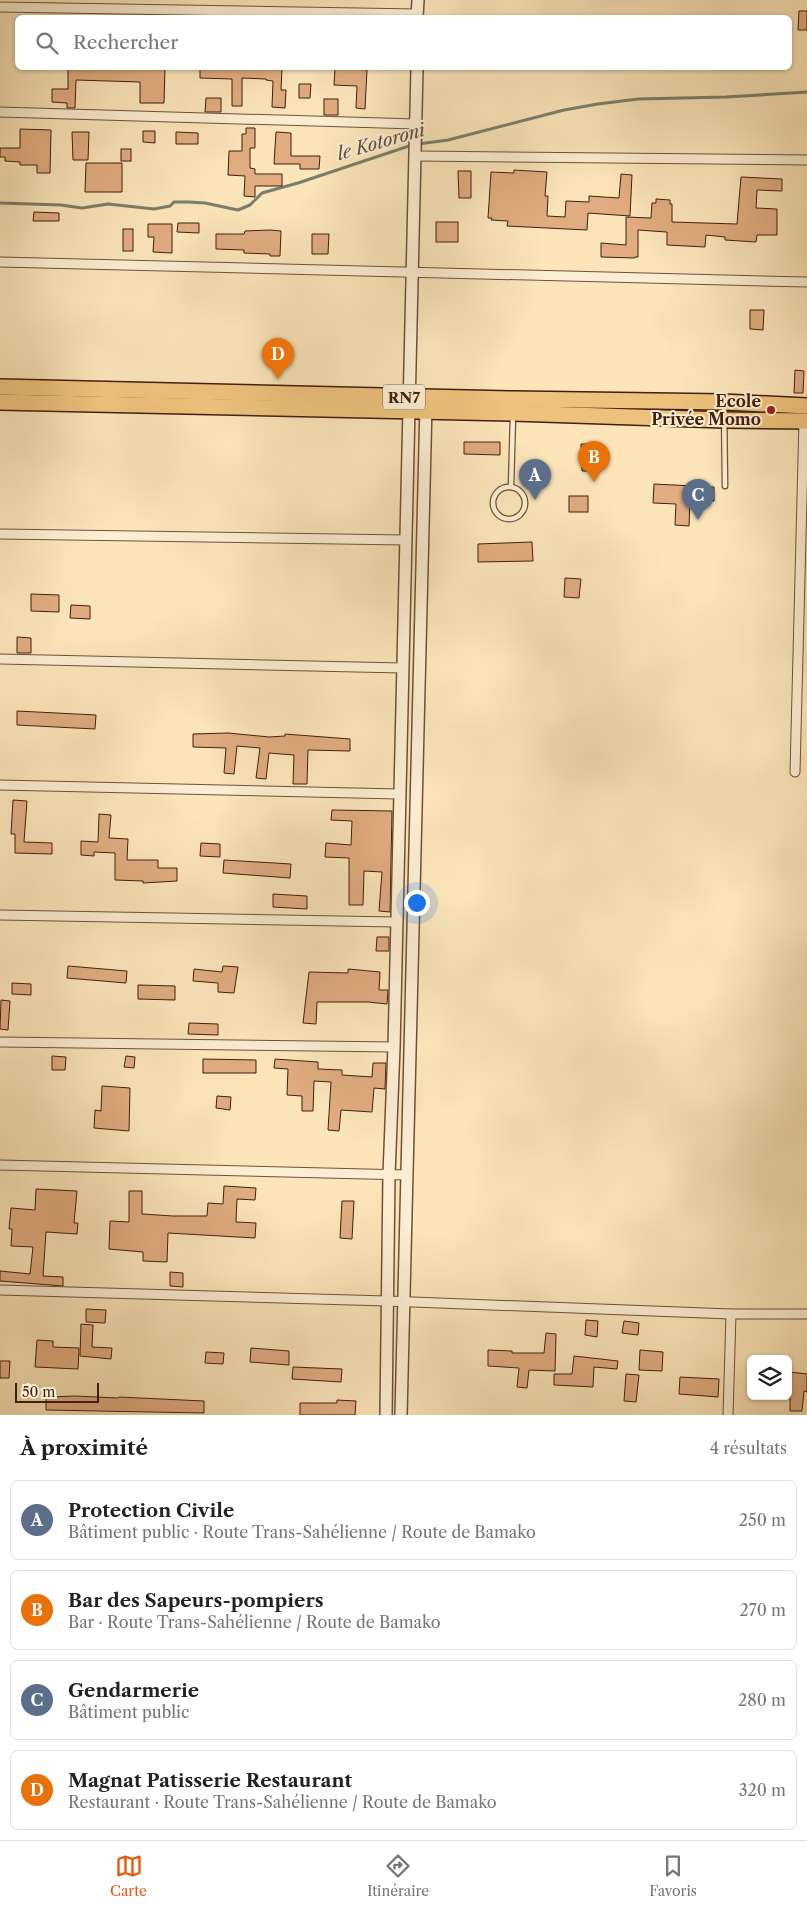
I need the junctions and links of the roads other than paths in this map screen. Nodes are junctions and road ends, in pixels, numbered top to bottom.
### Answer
1 (418, 0) edge
2 (0, 7) edge
3 (371, 15) edge
4 (417, 15) edge
5 (417, 70) edge
6 (0, 112) edge
7 (416, 128) junction
8 (414, 156) junction
9 (807, 160) edge
10 (0, 262) edge
11 (411, 272) junction
12 (807, 282) edge
13 (0, 387) edge
14 (0, 402) edge
15 (724, 402) junction
16 (408, 404) junction
17 (426, 404) junction
18 (513, 406) junction
19 (806, 416) edge
20 (724, 420) junction
21 (725, 486) dead end
22 (511, 487) junction
23 (0, 534) edge
24 (405, 540) junction
25 (0, 659) edge
26 (402, 668) junction
27 (795, 772) dead end
28 (0, 785) edge
29 (400, 794) junction
30 (0, 915) edge
31 (396, 922) junction
32 (0, 1042) edge
33 (394, 1047) junction
34 (0, 1165) edge
35 (389, 1175) junction
36 (407, 1175) junction
37 (0, 1290) edge
38 (387, 1301) junction
39 (404, 1302) junction
40 (731, 1314) junction
41 (807, 1314) edge
42 (386, 1415) edge
43 (401, 1415) edge
44 (728, 1415) edge

1 - 4 street
2 - 3 street
5 - 7 street
6 - 7 street
7 - 8 street
8 - 9 street
8 - 11 street
10 - 11 street
11 - 12 street
11 - 16 street
13 - 16 highway, RN7
14 - 16 highway, RN7
15 - 18 highway, RN7
15 - 19 highway, RN7
15 - 20 lane
16 - 17 highway, RN7
16 - 24 street
17 - 18 highway, RN7
17 - 36 street
18 - 20 highway, RN7
18 - 22 lane
19 - 20 highway, RN7
19 - 27 street
20 - 21 lane
22 - 22 lane
23 - 24 street
24 - 26 street
25 - 26 street
26 - 29 street
28 - 29 street
29 - 31 street
30 - 31 street
31 - 33 street
32 - 33 street
33 - 35 street
34 - 35 street
35 - 36 street
35 - 38 street
36 - 39 street
37 - 38 street
38 - 39 street
38 - 42 street
39 - 40 street
39 - 43 street
40 - 41 street
40 - 44 street

